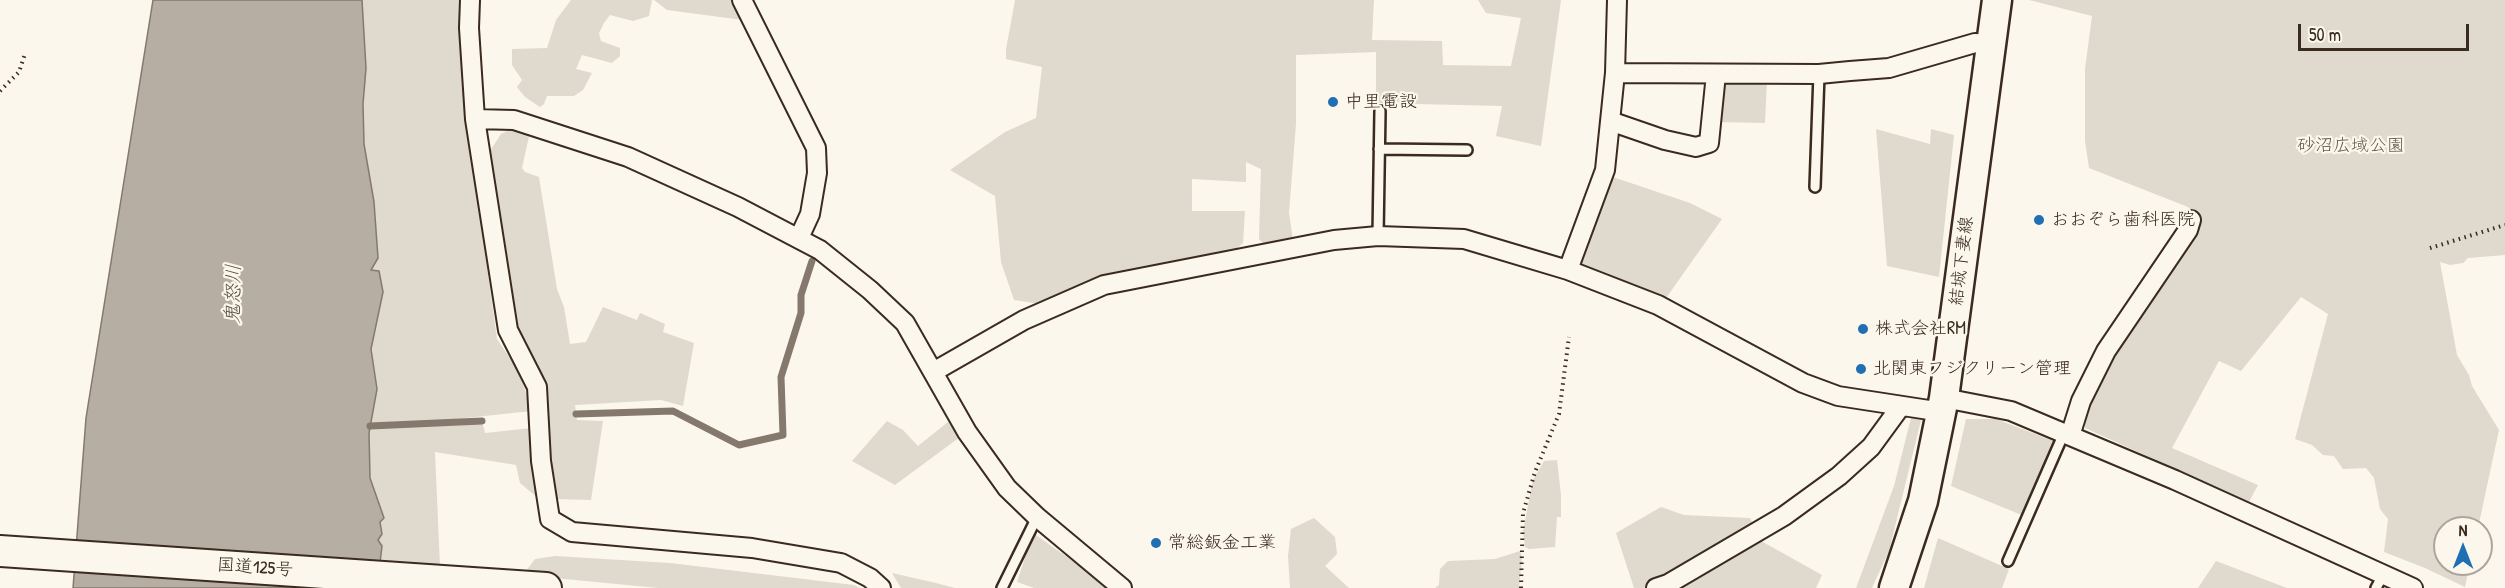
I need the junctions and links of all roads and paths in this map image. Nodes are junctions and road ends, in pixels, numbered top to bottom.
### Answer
1 (470, 0) edge
2 (742, 0) edge
3 (1617, 0) edge
4 (1997, 0) edge
5 (1991, 44) junction
6 (25, 54) dead end
7 (1615, 73) junction
8 (1716, 74) junction
9 (1819, 74) junction
10 (0, 91) edge
11 (1380, 111) dead end
12 (475, 119) junction
13 (1610, 121) junction
14 (1379, 149) junction
15 (1467, 150) dead end
16 (1815, 187) dead end
17 (2191, 220) dead end
18 (2505, 225) edge
19 (1378, 236) junction
20 (799, 238) junction
21 (2430, 248) dead end
22 (1568, 270) junction
23 (1569, 337) dead end
24 (933, 372) junction
25 (1943, 405) junction
26 (1901, 406) junction
27 (2067, 434) junction
28 (1037, 518) junction
29 (0, 551) edge
30 (2008, 561) dead end
31 (2379, 581) edge
32 (541, 588) edge
33 (881, 588) edge
34 (1002, 588) edge
35 (1122, 588) edge
36 (1521, 588) edge
37 (1656, 588) edge
38 (1894, 588) edge
39 (2412, 588) edge

1 - 12 street
2 - 20 street
3 - 7 street
4 - 5 main road, 結城下妻線
5 - 9 street
5 - 25 main road, 結城下妻線
6 - 10 path
7 - 8 street
7 - 13 street
8 - 9 street
8 - 13 street
9 - 16 lane
11 - 14 lane
12 - 20 street
12 - 33 street
13 - 22 street
14 - 15 lane
14 - 19 lane
17 - 27 street
18 - 21 path
19 - 22 street
19 - 24 street
20 - 24 street
22 - 26 street
23 - 36 path
24 - 28 street
25 - 26 street
25 - 27 street
25 - 38 main road, 結城下妻線
26 - 37 street
27 - 30 lane
27 - 31 street
28 - 34 lane
28 - 35 street
29 - 32 highway, 国道125号
31 - 39 street

